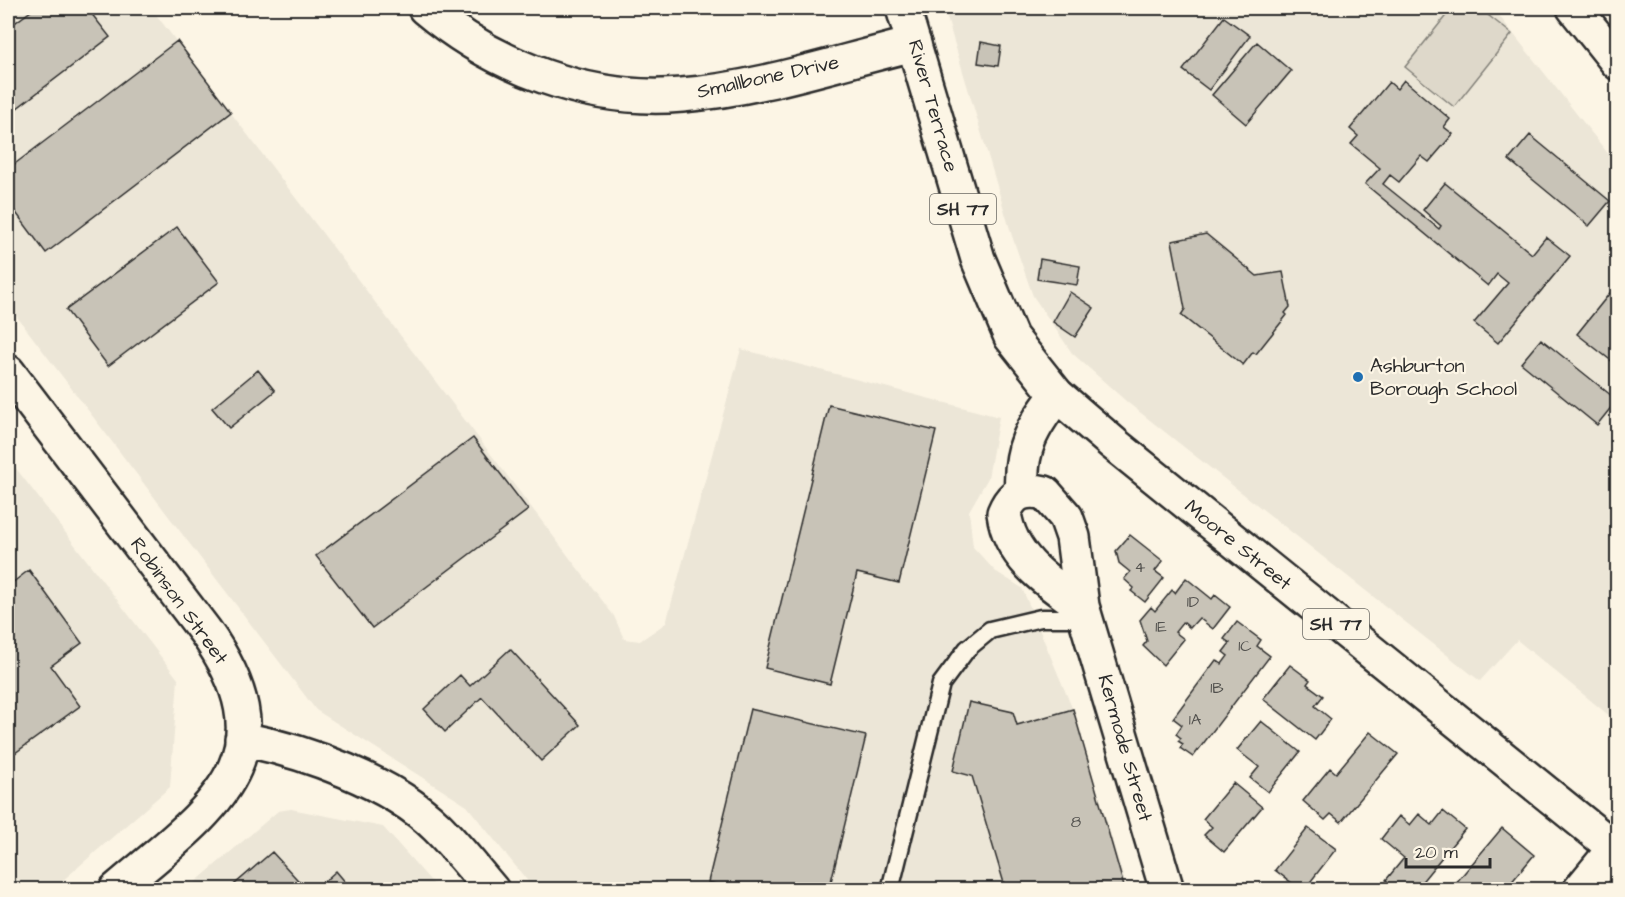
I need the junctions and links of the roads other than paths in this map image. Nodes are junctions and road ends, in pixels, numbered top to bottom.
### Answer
1 (424, 8) edge
2 (903, 8) edge
3 (1574, 8) edge
4 (915, 44) junction
5 (1617, 63) edge
6 (8, 372) edge
7 (1057, 395) junction
8 (1022, 491) junction
9 (1084, 612) junction
10 (242, 740) junction
11 (1616, 848) edge
12 (116, 890) edge
13 (492, 890) edge
14 (890, 890) edge
15 (1167, 890) edge
16 (1580, 890) edge

1 - 4 street, Smallbone Drive
2 - 4 street, River Terrace / SH 77
3 - 5 street
4 - 7 street, River Terrace / SH 77
6 - 10 street, Robinson Street
7 - 8 street
7 - 11 street, Moore Street / SH 77
8 - 9 street, Kermode Street
8 - 9 street
9 - 14 lane
9 - 15 street, Kermode Street
10 - 12 street, Robinson Street
10 - 13 street
11 - 16 street

